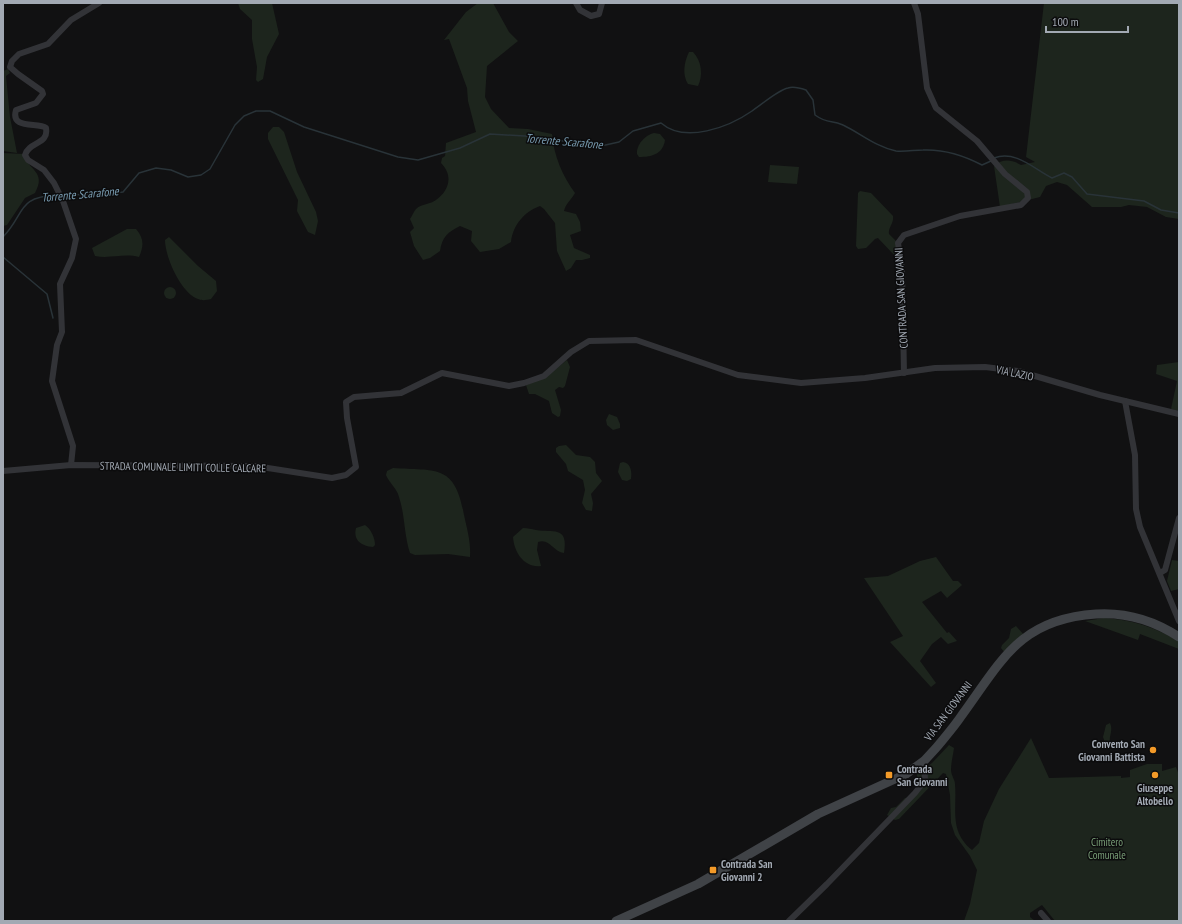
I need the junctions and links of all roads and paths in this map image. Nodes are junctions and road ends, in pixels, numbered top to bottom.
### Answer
1 (99, 3) edge
2 (576, 3) edge
3 (602, 3) edge
4 (914, 3) edge
5 (904, 373) junction
6 (1125, 400) junction
7 (1179, 414) edge
8 (71, 465) junction
9 (3, 471) edge
10 (1179, 518) edge
11 (1160, 573) junction
12 (1179, 621) edge
13 (1179, 637) edge
14 (924, 761) junction
15 (1041, 912) dead end
16 (616, 921) edge
17 (789, 921) edge
18 (1048, 921) edge

1 - 8 street
2 - 3 street
4 - 5 street, CONTRADA SAN GIOVANNI
5 - 6 street, VIA LAZIO
5 - 8 street, STRADA COMUNALE LIMITI COLLE CALCARE
6 - 7 street, VIA LAZIO
6 - 11 street
8 - 9 street, STRADA COMUNALE LIMITI COLLE CALCARE
10 - 11 street
11 - 12 street
13 - 14 main road, VIA SAN GIOVANNI
14 - 16 main road, VIA SAN GIOVANNI
14 - 17 street
15 - 18 street

